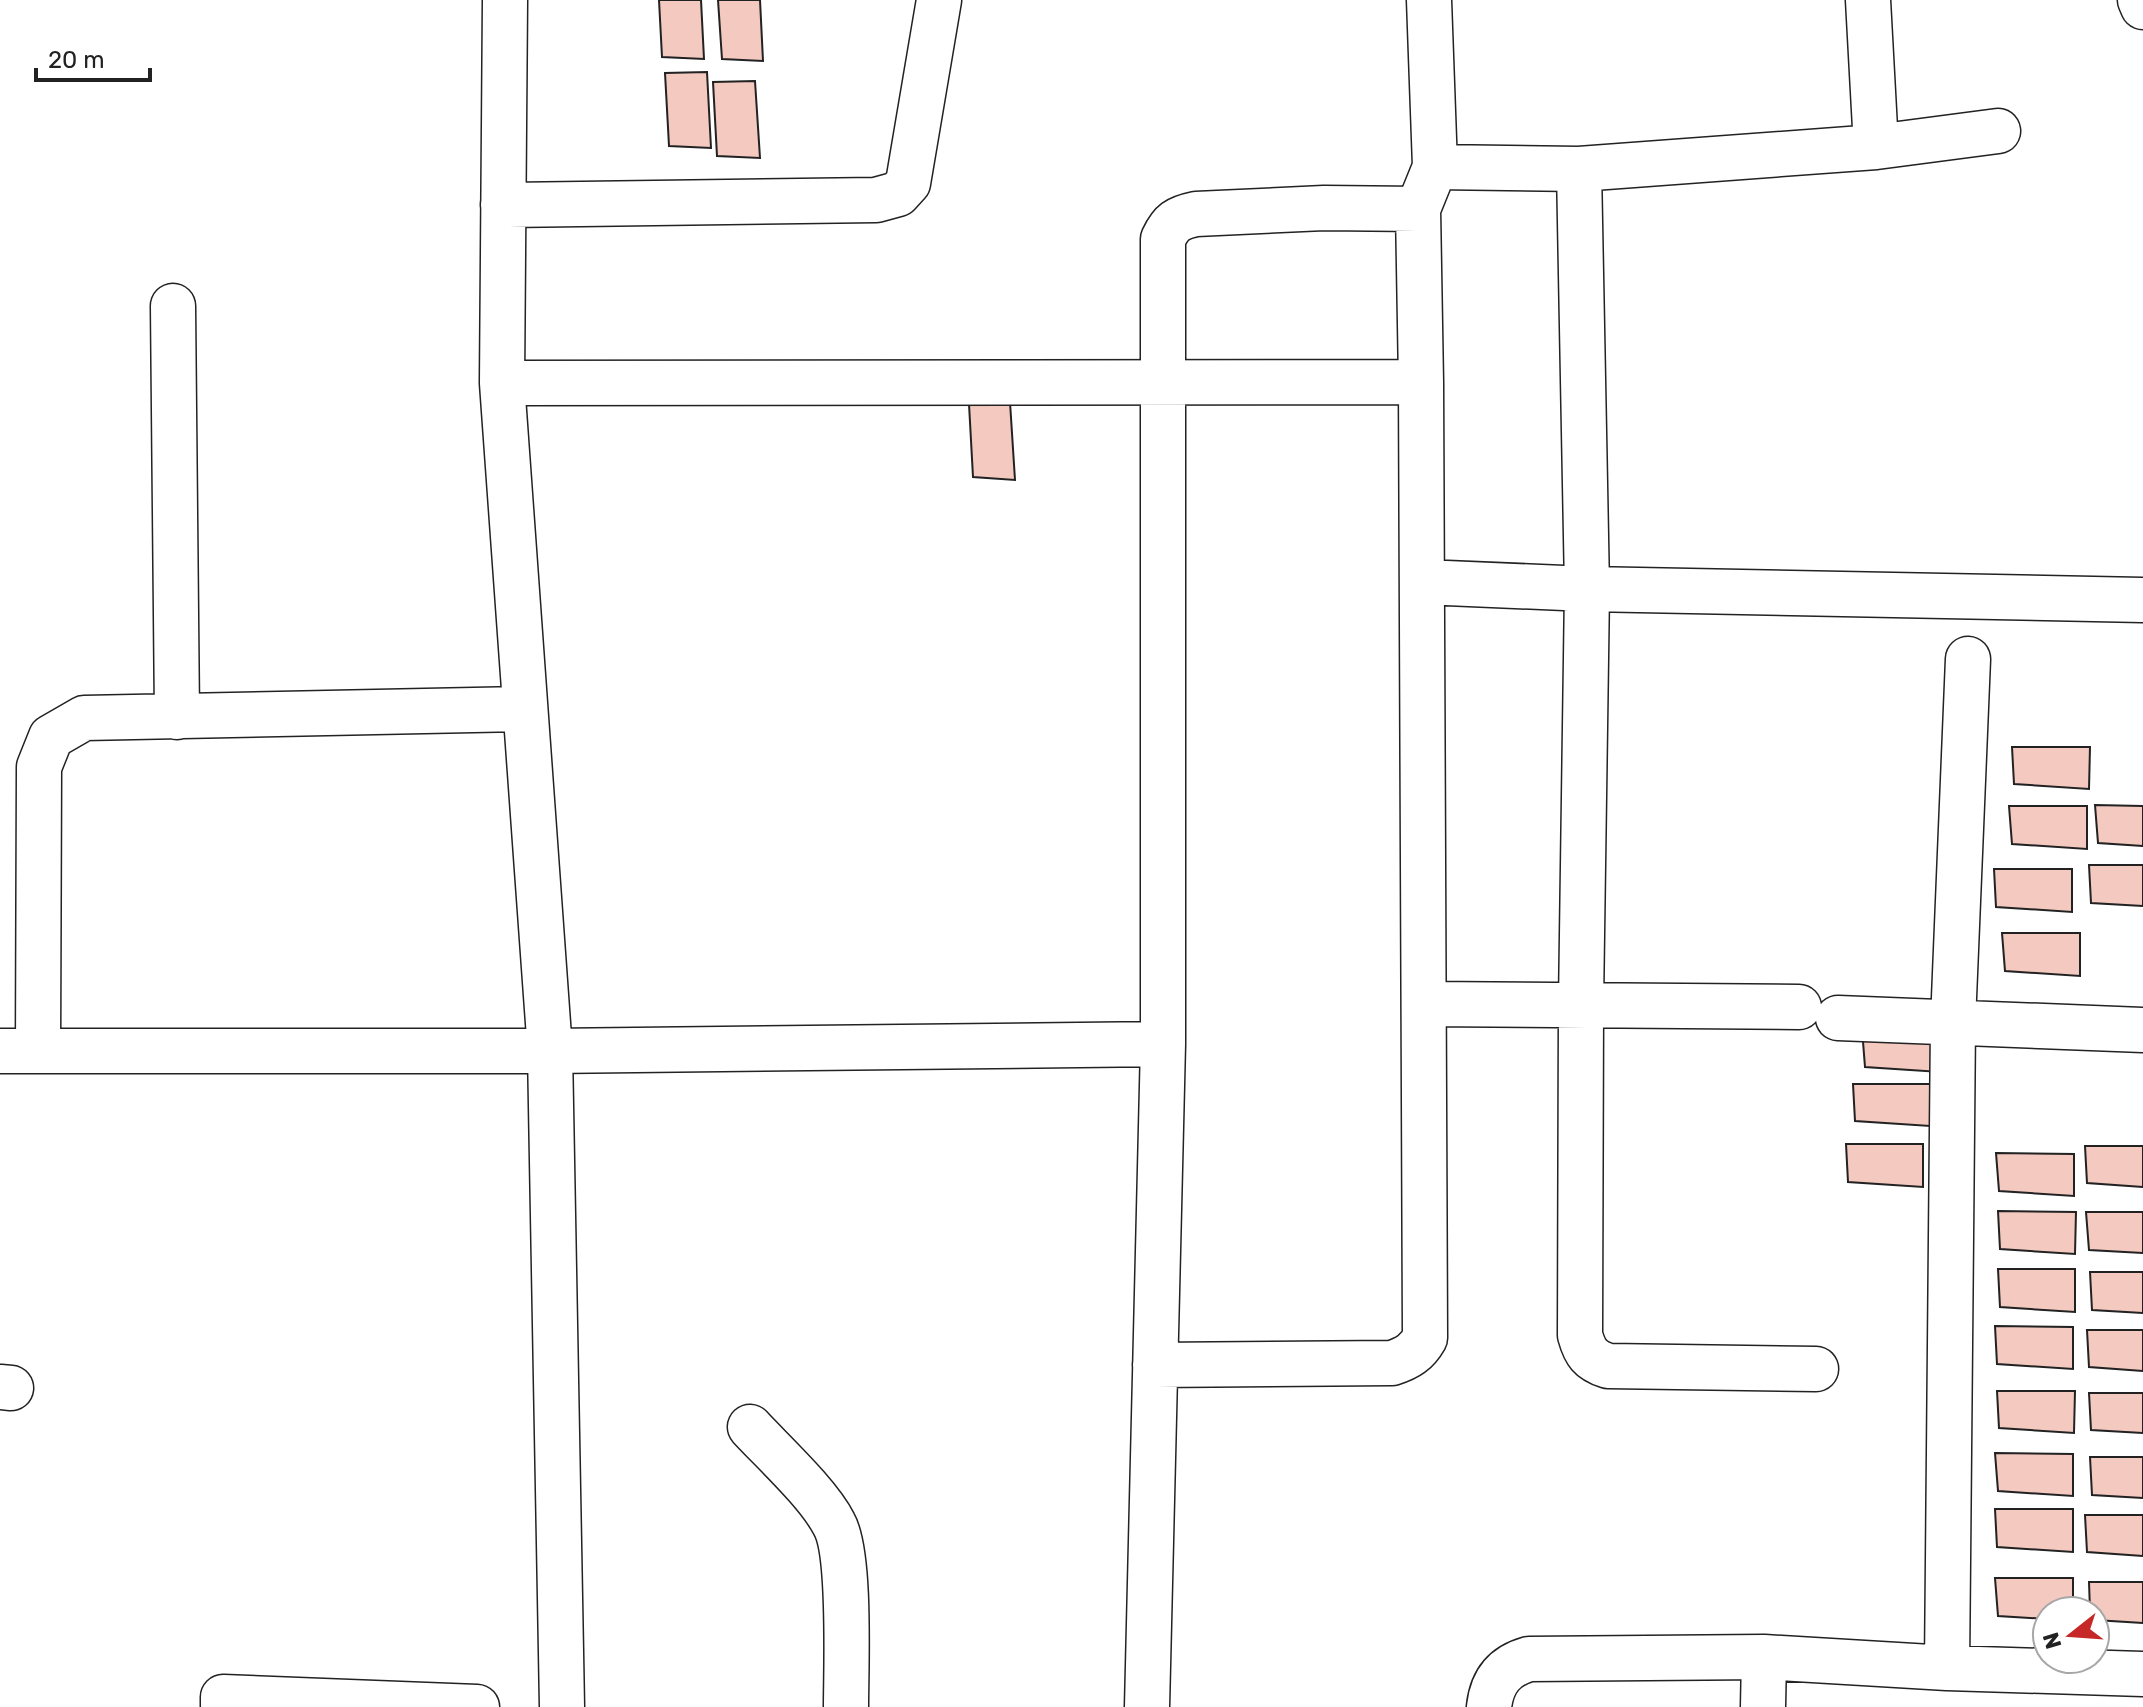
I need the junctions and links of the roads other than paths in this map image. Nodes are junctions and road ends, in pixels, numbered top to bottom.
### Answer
1 (505, 0) edge
2 (939, 0) edge
3 (1429, 0) edge
4 (1868, 0) edge
5 (2140, 0) edge
6 (2143, 7) edge
7 (1998, 131) dead end
8 (1876, 147) junction
9 (1435, 167) junction
10 (1579, 169) junction
11 (503, 205) junction
12 (1418, 209) junction
13 (173, 306) dead end
14 (1161, 382) junction
15 (1421, 382) junction
16 (502, 383) junction
17 (1423, 582) junction
18 (1587, 589) junction
19 (2143, 600) edge
20 (1968, 659) dead end
21 (525, 709) junction
22 (177, 717) junction
23 (1426, 1004) junction
24 (1581, 1004) junction
25 (1953, 1022) junction
26 (2143, 1030) edge
27 (1163, 1044) junction
28 (19, 1051) edge
29 (550, 1051) junction
30 (1155, 1365) junction
31 (1816, 1369) dead end
32 (750, 1427) dead end
33 (1764, 1657) junction
34 (1947, 1668) junction
35 (2143, 1674) edge
36 (223, 1707) edge
37 (477, 1707) edge
38 (562, 1707) edge
39 (846, 1707) edge
40 (1147, 1707) edge
41 (1489, 1707) edge
42 (1763, 1707) edge

1 - 11 street
2 - 11 street
3 - 9 street
4 - 8 street
5 - 6 street
7 - 8 street
8 - 10 street
9 - 10 street
9 - 12 street
10 - 18 street
11 - 16 street
12 - 14 street
12 - 15 street
13 - 22 street
14 - 15 street
14 - 16 street
14 - 27 street
15 - 17 street
16 - 21 street
17 - 18 street
17 - 23 street
18 - 19 street
18 - 24 street
20 - 25 street
21 - 22 street
21 - 29 street
22 - 28 street
23 - 24 street
23 - 30 street
24 - 25 street
24 - 31 street
25 - 26 street
25 - 34 street
27 - 29 street
27 - 30 street
28 - 29 street
29 - 38 street
30 - 40 street
32 - 39 street
33 - 34 street
33 - 41 street
33 - 42 street
34 - 35 street
36 - 37 street

